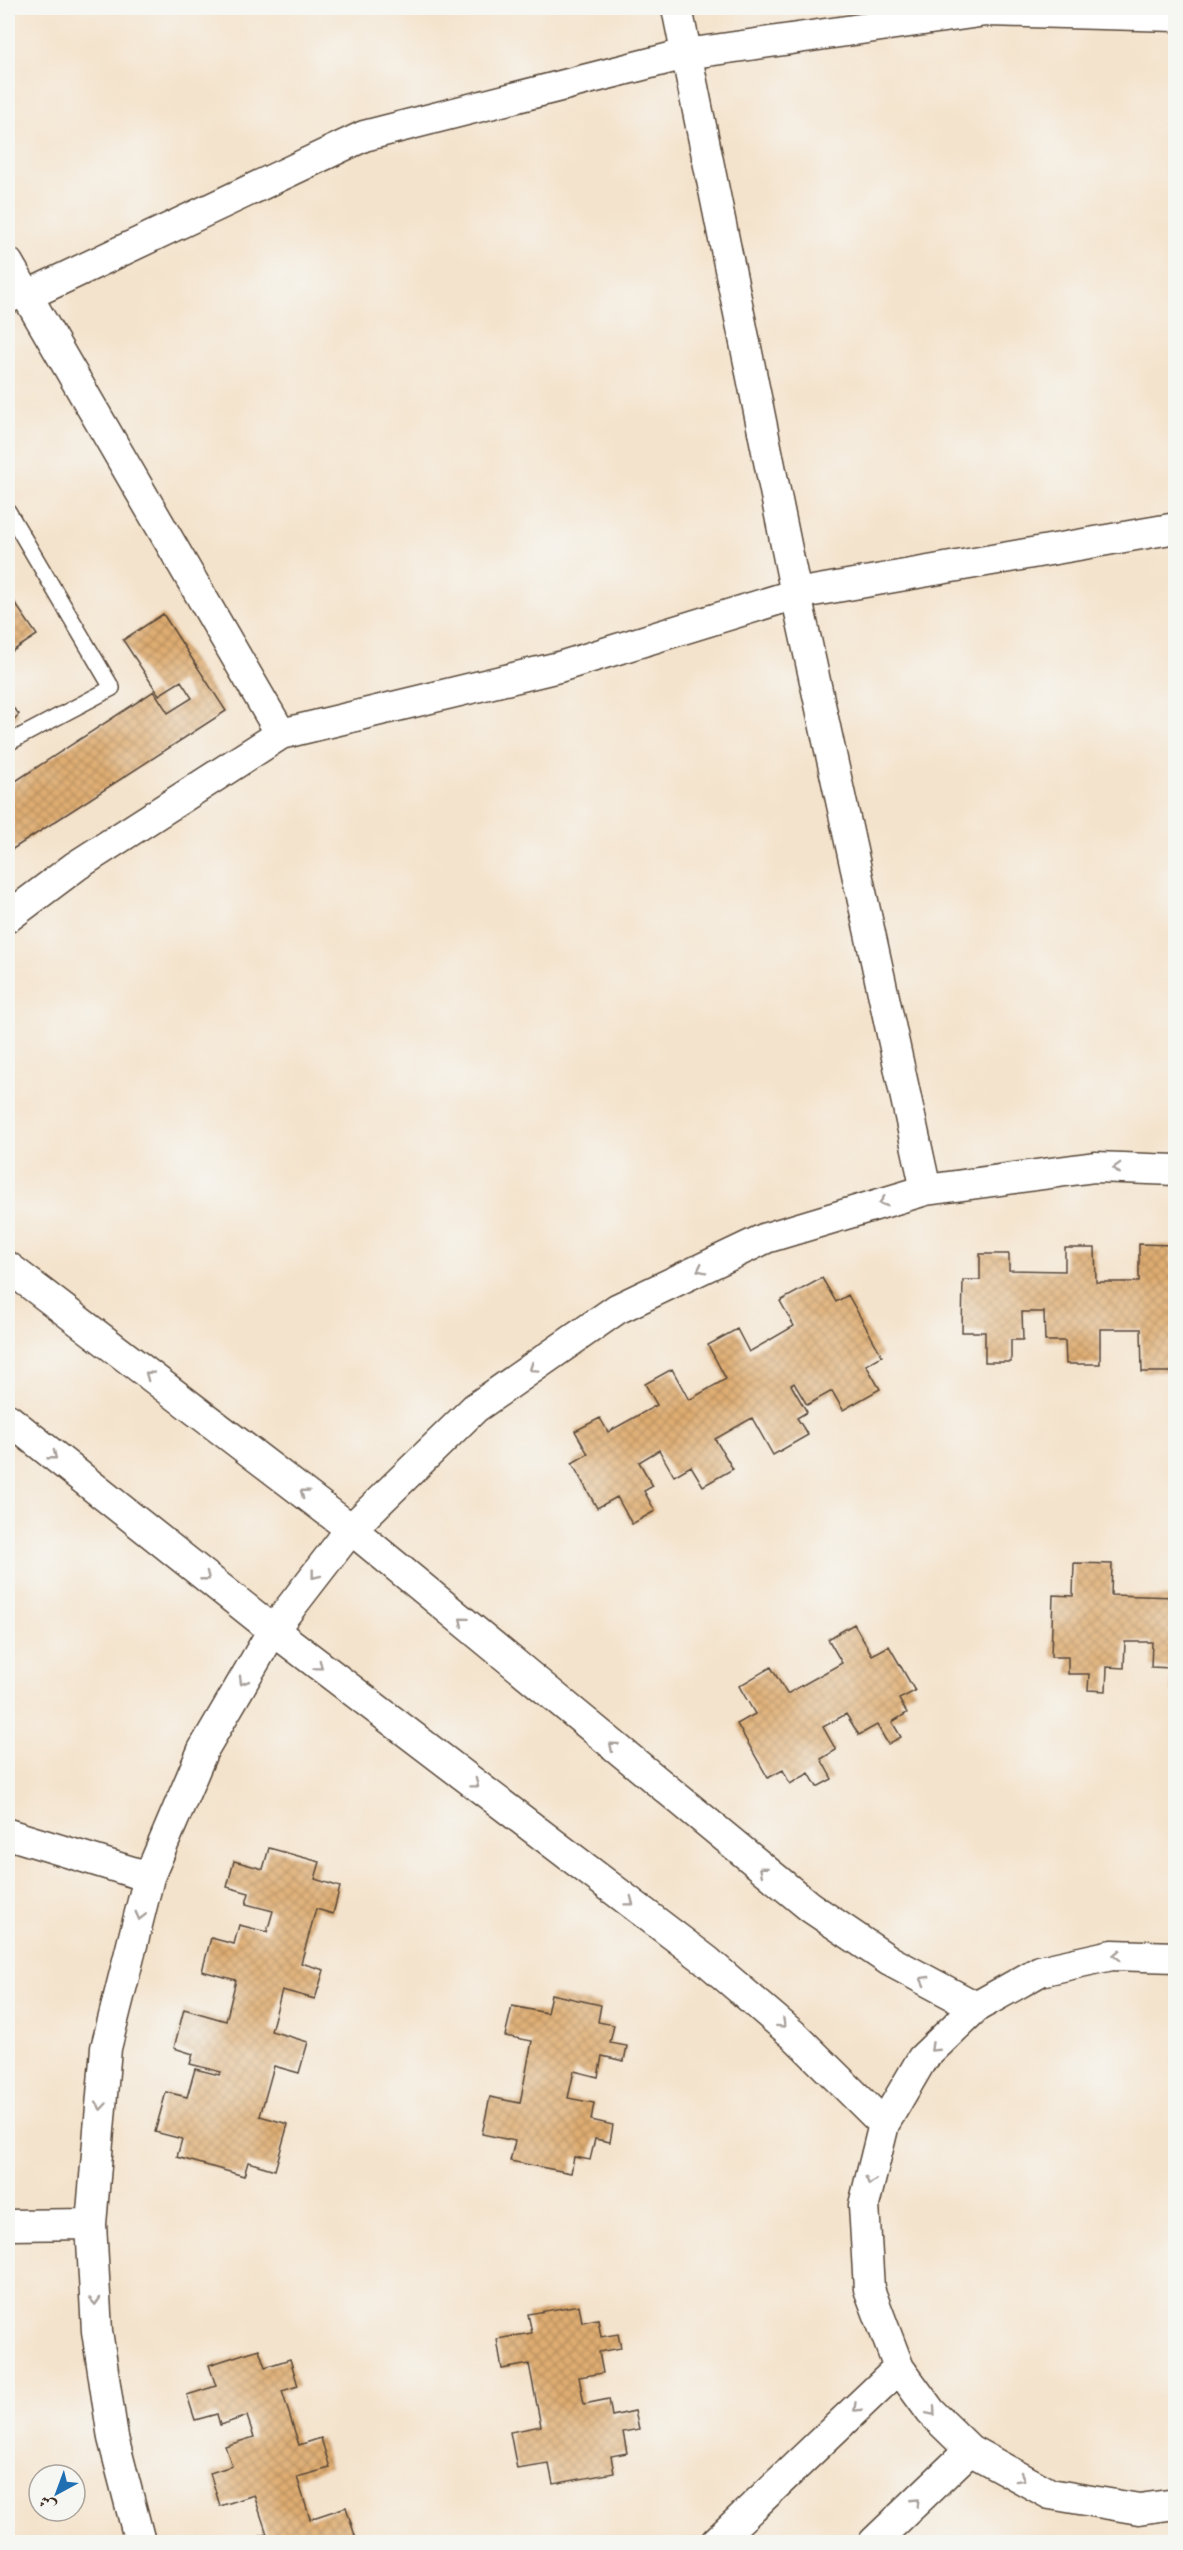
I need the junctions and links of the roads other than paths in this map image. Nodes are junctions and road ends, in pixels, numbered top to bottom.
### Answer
1 (677, 8) edge
2 (1176, 16) edge
3 (686, 54) junction
4 (8, 263) edge
5 (17, 302) edge
6 (8, 511) edge
7 (1176, 528) edge
8 (796, 594) junction
9 (281, 734) junction
10 (8, 743) edge
11 (8, 917) edge
12 (1176, 1170) edge
13 (926, 1190) junction
14 (8, 1267) edge
15 (8, 1419) edge
16 (351, 1529) junction
17 (273, 1630) junction
18 (8, 1834) edge
19 (149, 1877) junction
20 (1176, 1957) edge
21 (976, 2007) junction
22 (884, 2124) junction
23 (91, 2224) junction
24 (8, 2225) edge
25 (899, 2368) junction
26 (970, 2450) junction
27 (1176, 2504) edge
28 (140, 2542) edge
29 (716, 2542) edge
30 (874, 2542) edge

1 - 3 street
2 - 3 street
3 - 5 street
3 - 8 street
4 - 5 street
5 - 9 street
6 - 10 lane
7 - 8 street
8 - 9 street
8 - 13 street
9 - 11 street
12 -> 13 street
13 -> 16 street
16 -> 14 street
15 -> 17 street
16 -> 17 street
21 -> 16 street
17 -> 19 street
17 -> 22 street
18 - 19 street
19 -> 23 street
20 -> 21 street
21 -> 22 street
22 -> 25 street
23 - 24 street
23 -> 28 street
25 -> 26 street
25 -> 29 street
26 -> 27 street
30 -> 26 street

